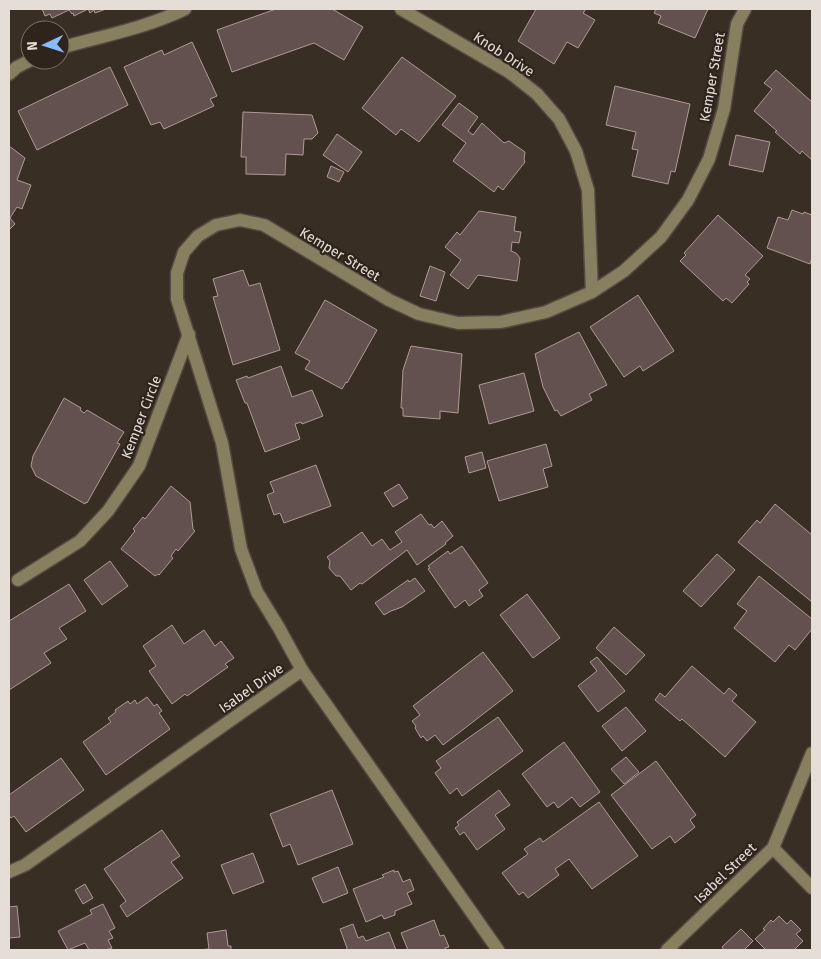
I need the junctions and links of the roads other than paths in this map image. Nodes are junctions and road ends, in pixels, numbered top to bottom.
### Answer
1 (185, 9) edge
2 (401, 9) edge
3 (745, 9) edge
4 (70, 45) edge
5 (20, 66) edge
6 (9, 74) edge
7 (592, 292) junction
8 (189, 334) junction
9 (18, 580) dead end
10 (302, 670) junction
11 (812, 753) edge
12 (773, 848) junction
13 (9, 872) edge
14 (812, 888) edge
15 (498, 950) edge
16 (667, 950) edge

1 - 4 street
2 - 7 street, Knob Drive
3 - 7 street, Kemper Street
5 - 6 street
7 - 8 street, Kemper Street
8 - 9 street, Kemper Circle
8 - 10 street, Kemper Street
10 - 13 street, Isabel Drive
10 - 15 street, Isabel Drive
11 - 12 street, Isabel Street
12 - 14 street
12 - 16 street, Isabel Street

